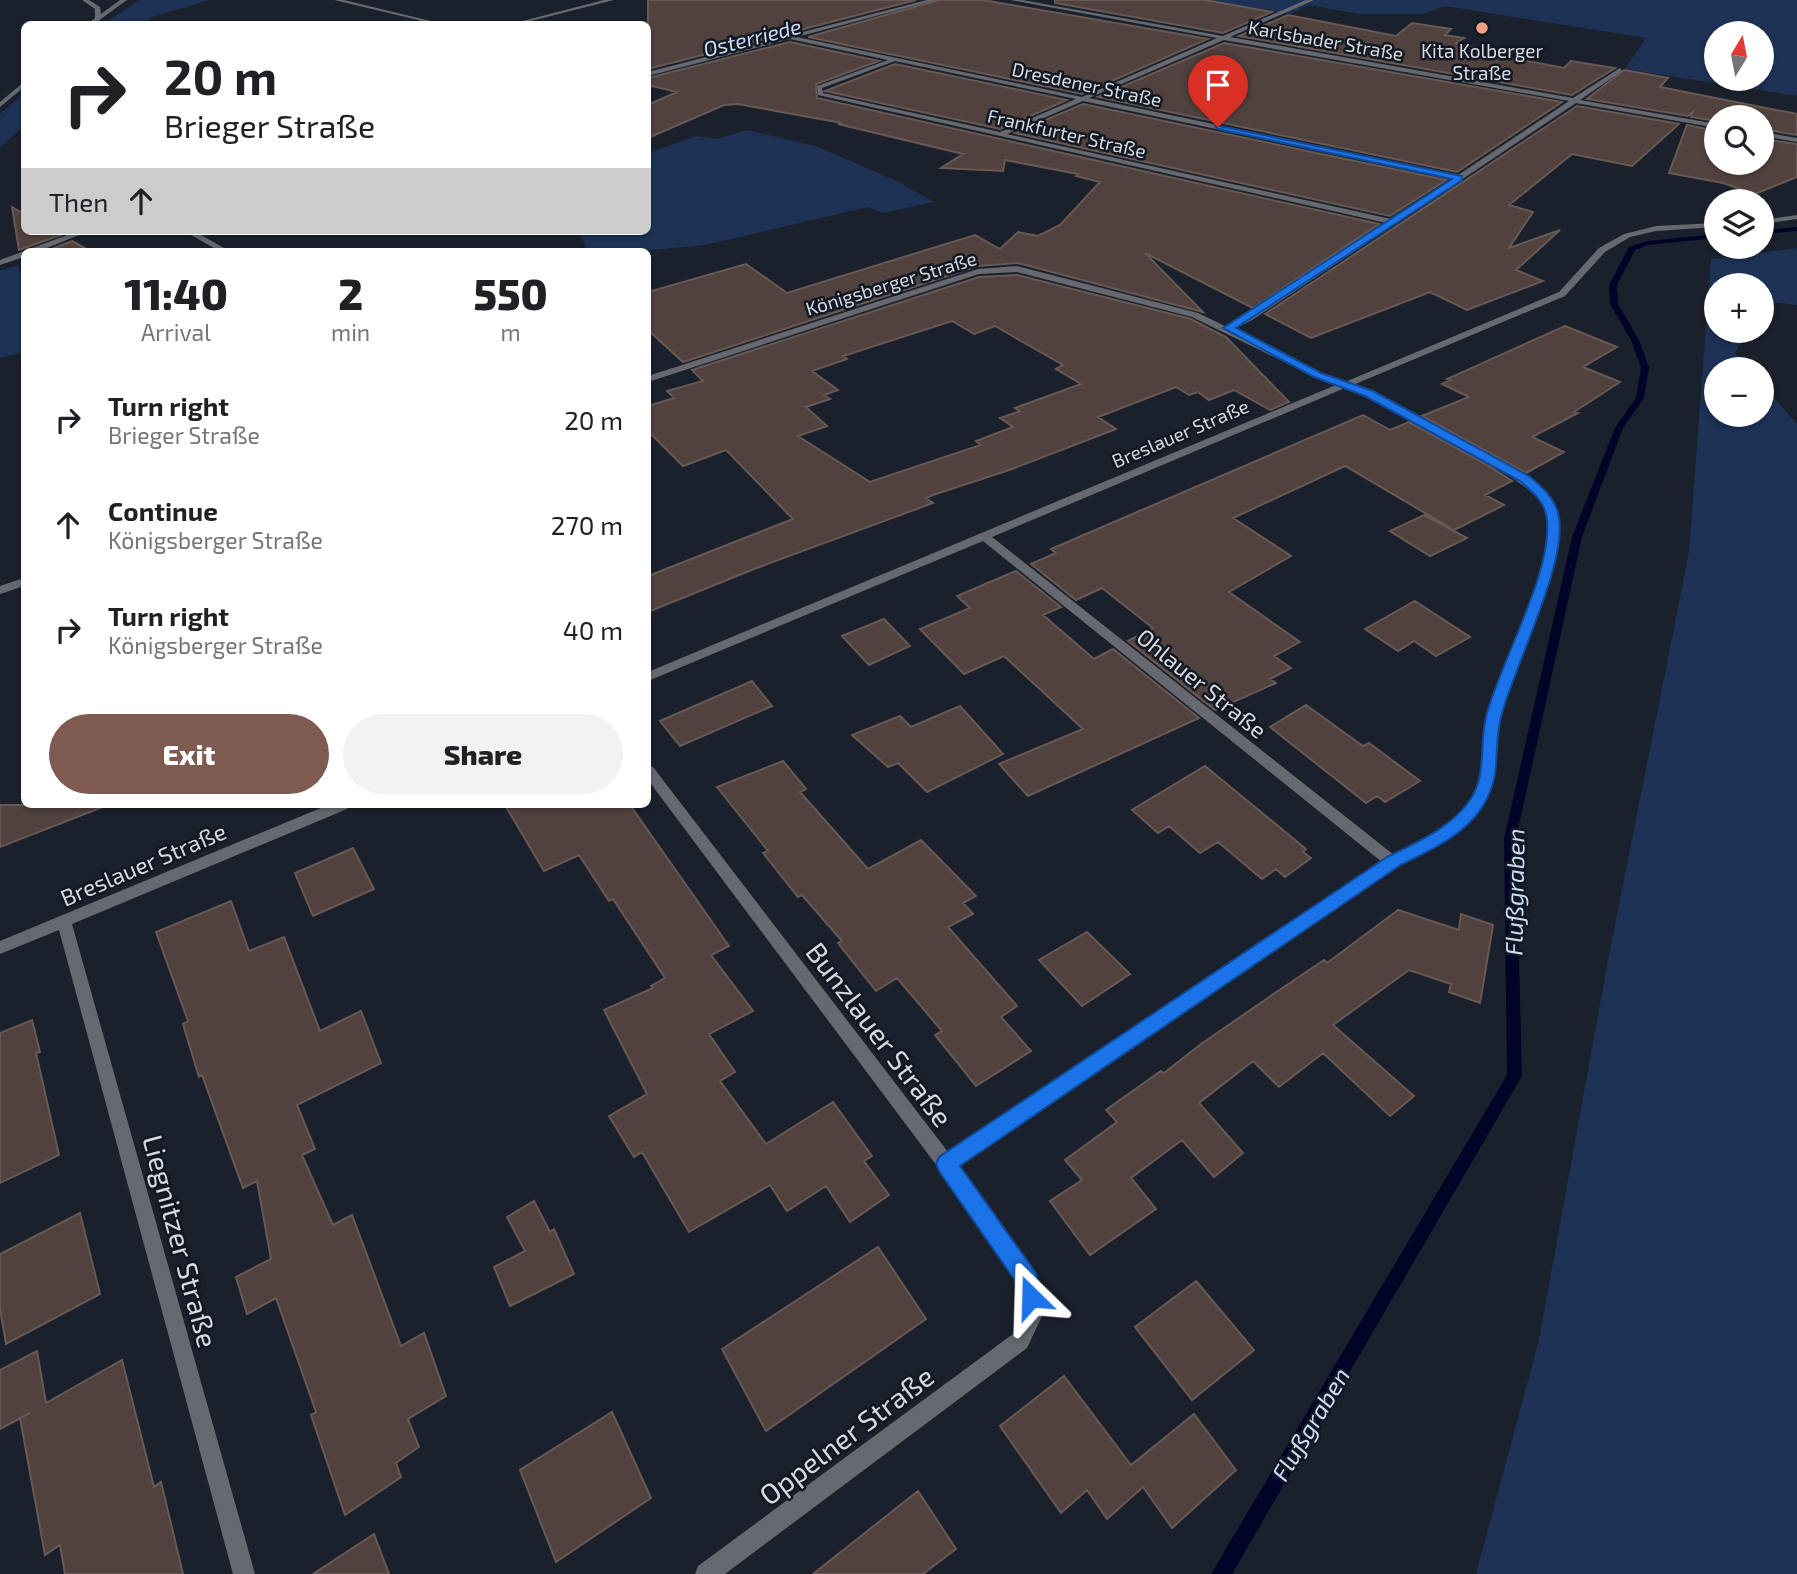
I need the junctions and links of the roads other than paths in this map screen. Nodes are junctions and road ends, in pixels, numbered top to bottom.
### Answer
1 (85, 0) edge
2 (124, 0) edge
3 (337, 0) edge
4 (611, 0) edge
5 (933, 0) edge
6 (1013, 0) edge
7 (1311, 0) edge
8 (98, 19) junction
9 (95, 21) edge
10 (422, 21) edge
11 (526, 21) edge
12 (789, 37) junction
13 (1226, 38) junction
14 (894, 60) junction
15 (1620, 70) dead end
16 (651, 73) edge
17 (21, 87) edge
18 (1083, 99) junction
19 (1575, 101) junction
20 (0, 105) edge
21 (1704, 124) edge
22 (1001, 134) junction
23 (1774, 136) edge
24 (1797, 141) edge
25 (1460, 178) junction
26 (1797, 217) edge
27 (1774, 220) edge
28 (1393, 222) junction
29 (1704, 226) edge
30 (74, 235) edge
31 (195, 235) edge
32 (40, 248) edge
33 (220, 248) edge
34 (21, 255) edge
35 (0, 263) edge
36 (1228, 328) junction
37 (651, 378) edge
38 (1345, 384) junction
39 (985, 537) junction
40 (21, 583) edge
41 (0, 590) edge
42 (651, 676) edge
43 (651, 775) edge
44 (335, 808) edge
45 (1393, 862) junction
46 (64, 922) junction
47 (0, 948) edge
48 (946, 1164) junction
49 (1020, 1341) joint
50 (244, 1574) edge
51 (706, 1574) edge

1 - 8 street
2 - 8 street
3 - 10 street
4 - 11 street
5 - 12 street
6 - 13 street, Karlsbader Straße
7 - 13 street
8 - 9 street
12 - 14 street, Dresdener Straße
12 - 16 street
13 - 18 street
13 - 19 street, Karlsbader Straße
14 - 18 street, Dresdener Straße
14 - 22 street, Frankfurter Straße
15 - 19 street
17 - 20 street
18 - 22 street
18 - 25 street, Dresdener Straße
19 - 21 street, Karlsbader Straße
19 - 25 street
22 - 28 street, Frankfurter Straße
23 - 24 street
25 - 28 street
26 - 27 street
28 - 36 street
29 - 38 street, Breslauer Straße
30 - 32 street
31 - 33 street
34 - 35 street
36 - 37 street, Königsberger Straße
36 - 38 street, Königsberger Straße
38 - 39 street, Breslauer Straße
38 - 45 street, Königsberger Straße
39 - 42 street, Breslauer Straße
39 - 45 street, Ohlauer Straße
40 - 41 street
43 - 48 street, Bunzlauer Straße
44 - 46 street, Breslauer Straße
45 - 48 street, Königsberger Straße
46 - 47 street, Breslauer Straße
46 - 50 street, Liegnitzer Straße
48 - 49 street, Bunzlauer Straße
49 - 51 street, Oppelner Straße

